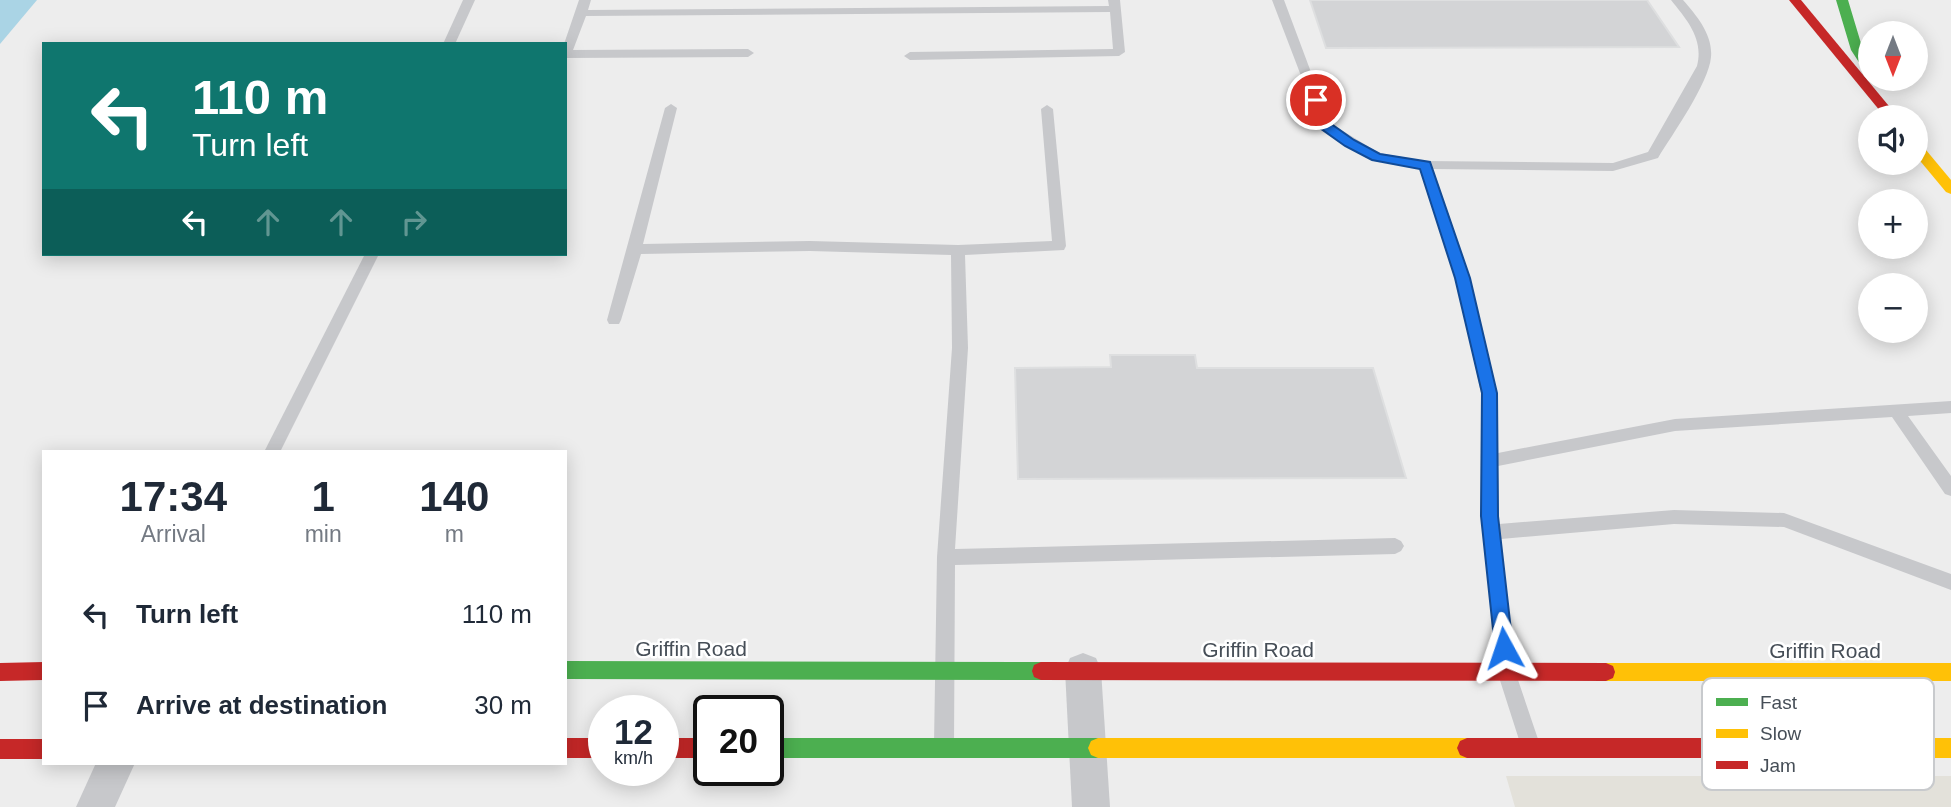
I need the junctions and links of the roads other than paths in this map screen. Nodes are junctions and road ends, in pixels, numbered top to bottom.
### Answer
1 (469, 0) edge
2 (585, 0) edge
3 (1278, 0) edge
4 (1677, 0) edge
5 (1795, 0) edge
6 (1842, 0) edge
7 (1115, 5) edge
8 (582, 13) junction
9 (450, 42) edge
10 (567, 51) edge
11 (1858, 52) edge
12 (748, 53) dead end
13 (567, 54) edge
14 (910, 56) dead end
15 (1882, 105) edge
16 (671, 108) dead end
17 (1047, 109) dead end
18 (1928, 160) edge
19 (1425, 165) junction
20 (1951, 189) edge
21 (635, 249) junction
22 (958, 250) junction
23 (371, 256) edge
24 (614, 320) dead end
25 (1951, 407) edge
26 (1896, 411) junction
27 (273, 450) edge
28 (1490, 461) junction
29 (1951, 489) edge
30 (1492, 532) junction
31 (1395, 546) dead end
32 (946, 557) junction
33 (1951, 582) edge
34 (567, 670) edge
35 (944, 670) junction
36 (1083, 670) junction
37 (42, 671) edge
38 (1506, 671) junction
39 (0, 672) edge
40 (1951, 672) edge
41 (42, 748) edge
42 (567, 748) edge
43 (588, 748) edge
44 (784, 748) edge
45 (944, 748) junction
46 (1088, 748) junction
47 (1531, 748) junction
48 (1702, 748) edge
49 (0, 749) edge
50 (115, 765) edge
51 (95, 807) edge
52 (1091, 807) edge

1 - 9 lane
2 - 8 lane
3 - 19 lane
4 - 19 lane
5 - 15 street
6 - 11 street
7 - 8 lane
7 - 14 lane
8 - 10 lane
12 - 13 lane
16 - 21 lane
17 - 22 lane
18 - 20 street
19 - 28 lane
21 - 22 lane
21 - 24 lane
22 - 32 lane
23 - 27 lane
25 - 26 lane
26 - 28 lane
26 - 29 lane
28 - 30 lane
30 - 33 lane
30 - 38 lane
31 - 32 lane
32 - 35 lane
34 - 35 street, Griffin Road
35 - 36 street, Griffin Road
35 - 45 lane
36 - 38 street, Griffin Road
36 - 46 street
37 - 39 street
38 - 40 street, Griffin Road
38 - 47 lane
41 - 49 street
42 - 43 street
44 - 45 street
45 - 46 street
46 - 47 street
46 - 52 street
47 - 48 street
50 - 51 street

